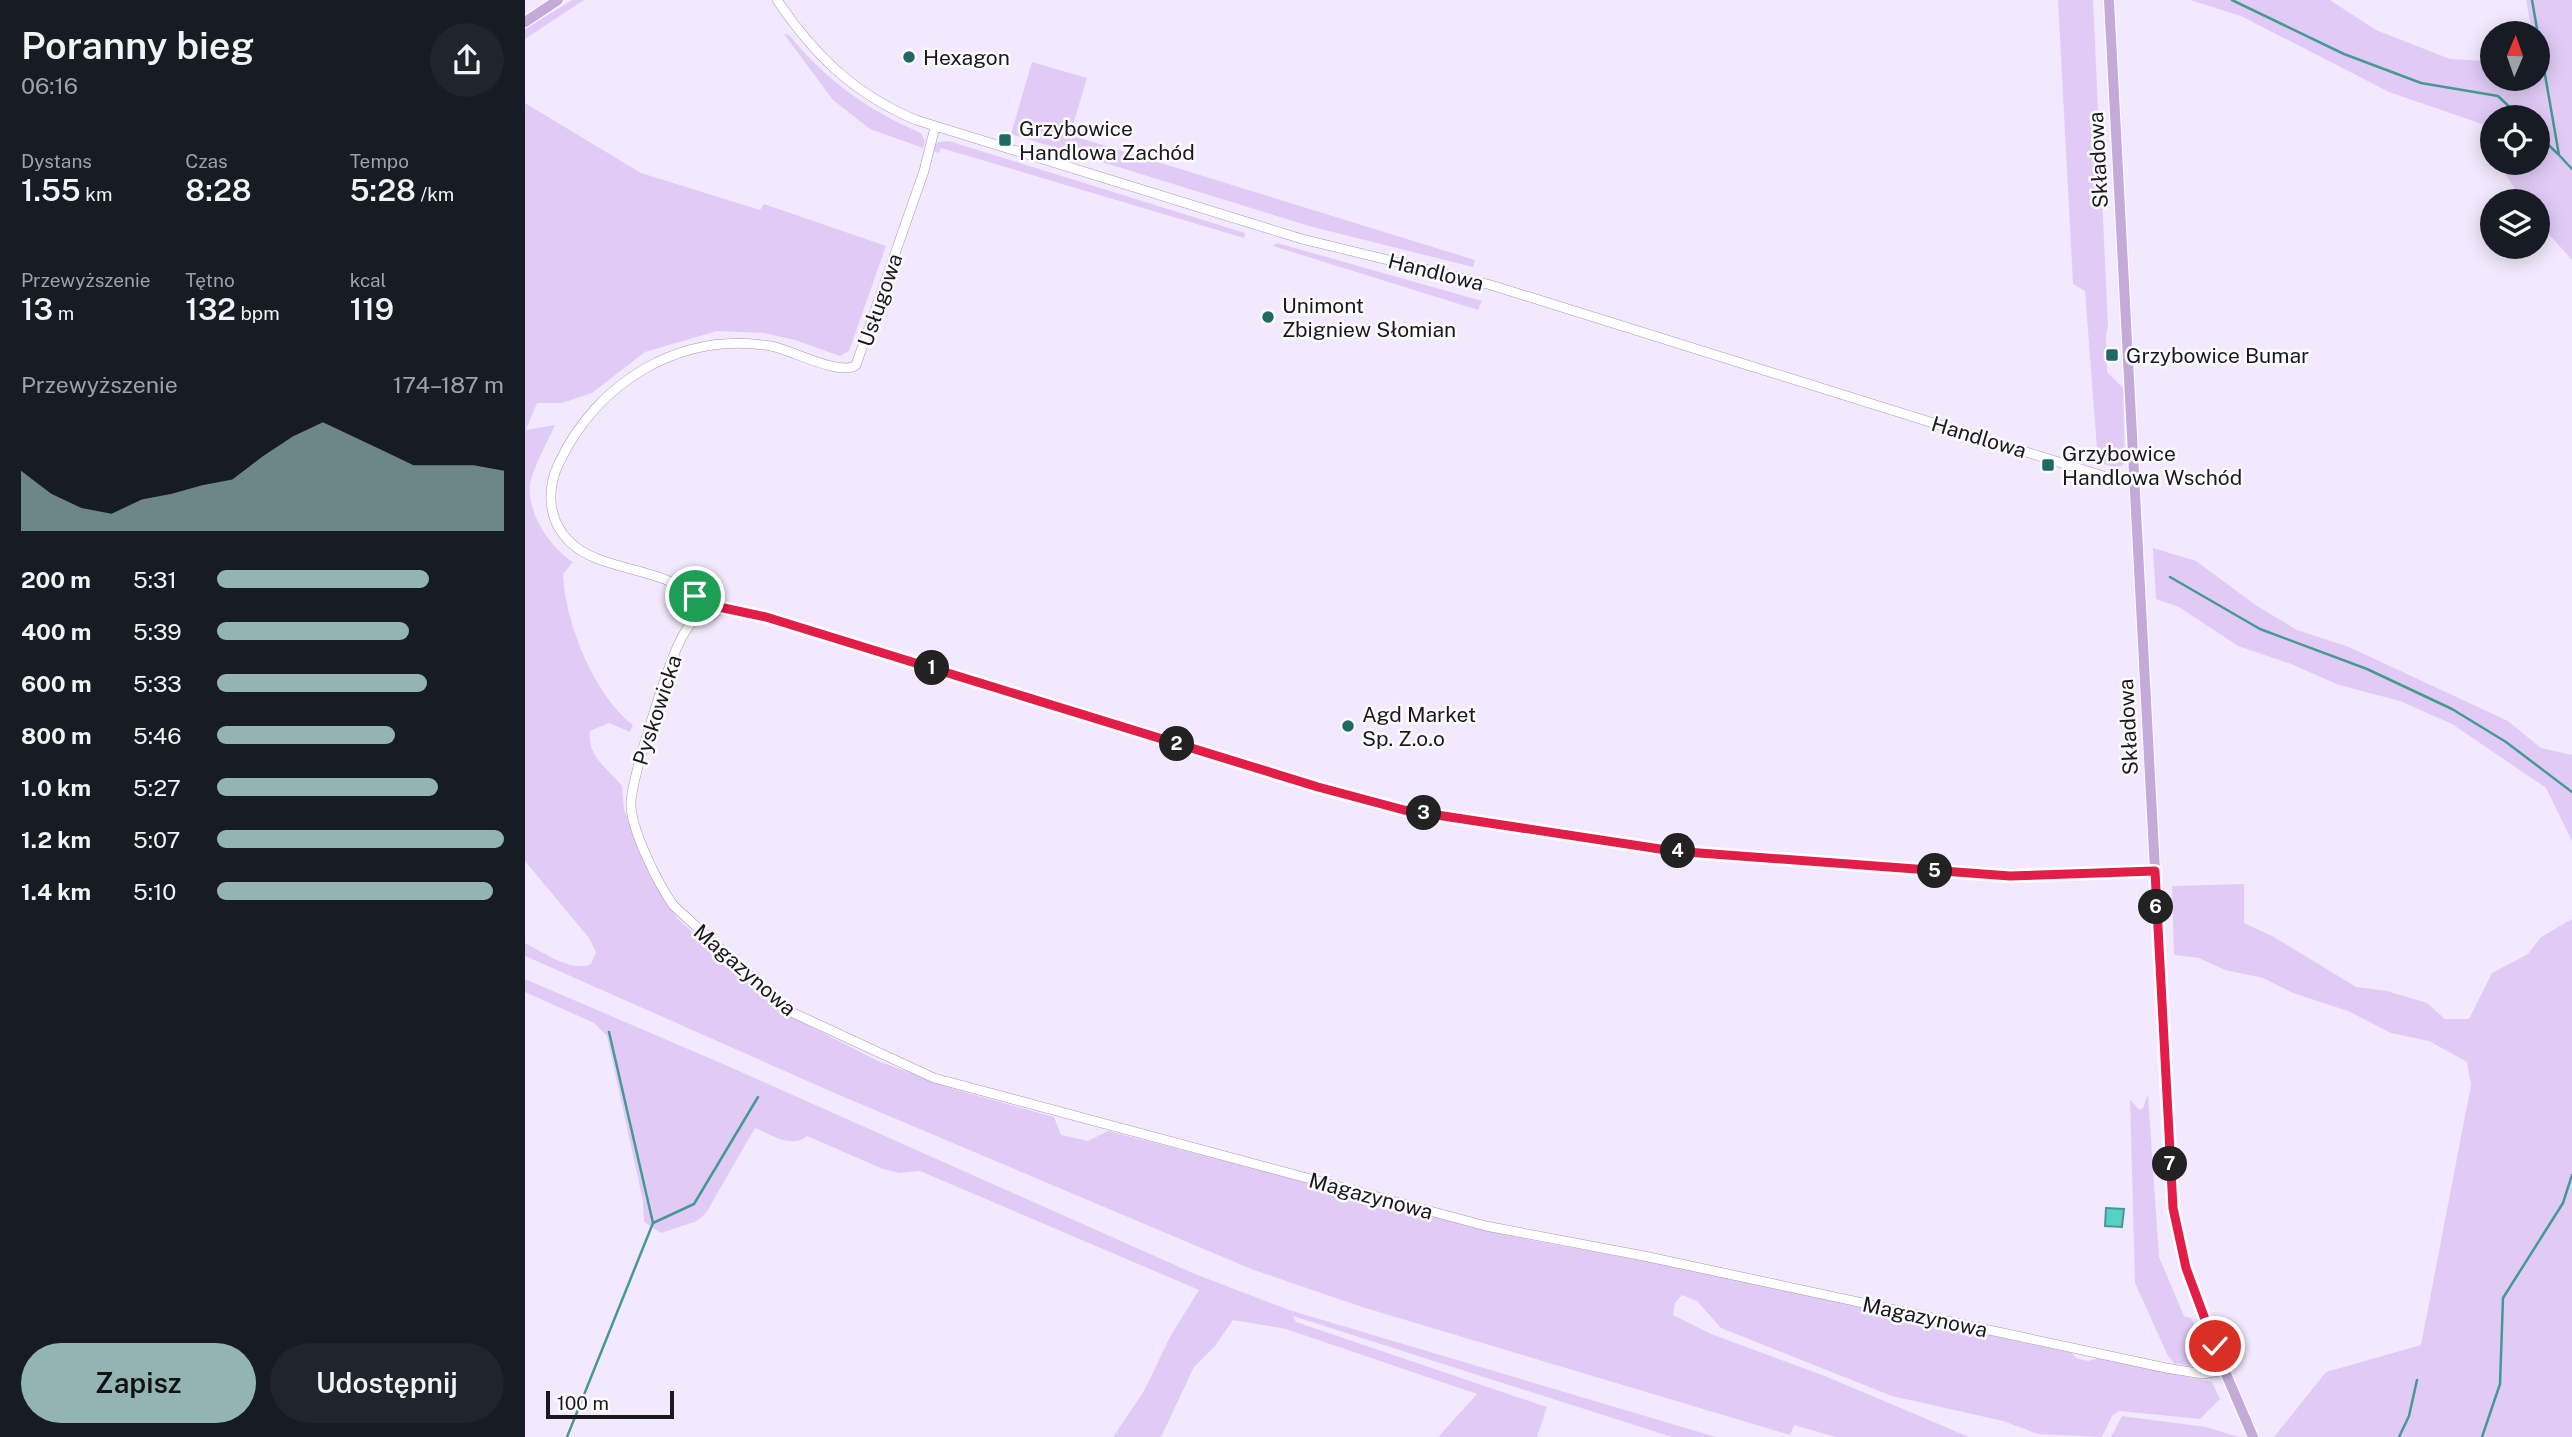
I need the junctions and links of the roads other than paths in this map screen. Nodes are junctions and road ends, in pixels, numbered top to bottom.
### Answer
1 (558, 0) edge
2 (777, 0) edge
3 (2109, 0) edge
4 (525, 22) edge
5 (935, 127) junction
6 (2135, 480) junction
7 (695, 596) junction
8 (719, 607) junction
9 (698, 615) junction
10 (631, 810) joint
11 (2155, 871) junction
12 (2225, 1370) junction
13 (2253, 1437) edge

1 - 4 main road
2 - 5 street, Handlowa
3 - 6 main road, Składowa
5 - 6 street, Handlowa
5 - 7 street, Usługowa
6 - 11 main road, Składowa
7 - 8 street
7 - 9 street
8 - 9 street
8 - 11 street
9 - 10 street, Pyskowicka
10 - 12 street, Magazynowa
11 - 12 main road, Składowa
12 - 13 main road, Składowa

